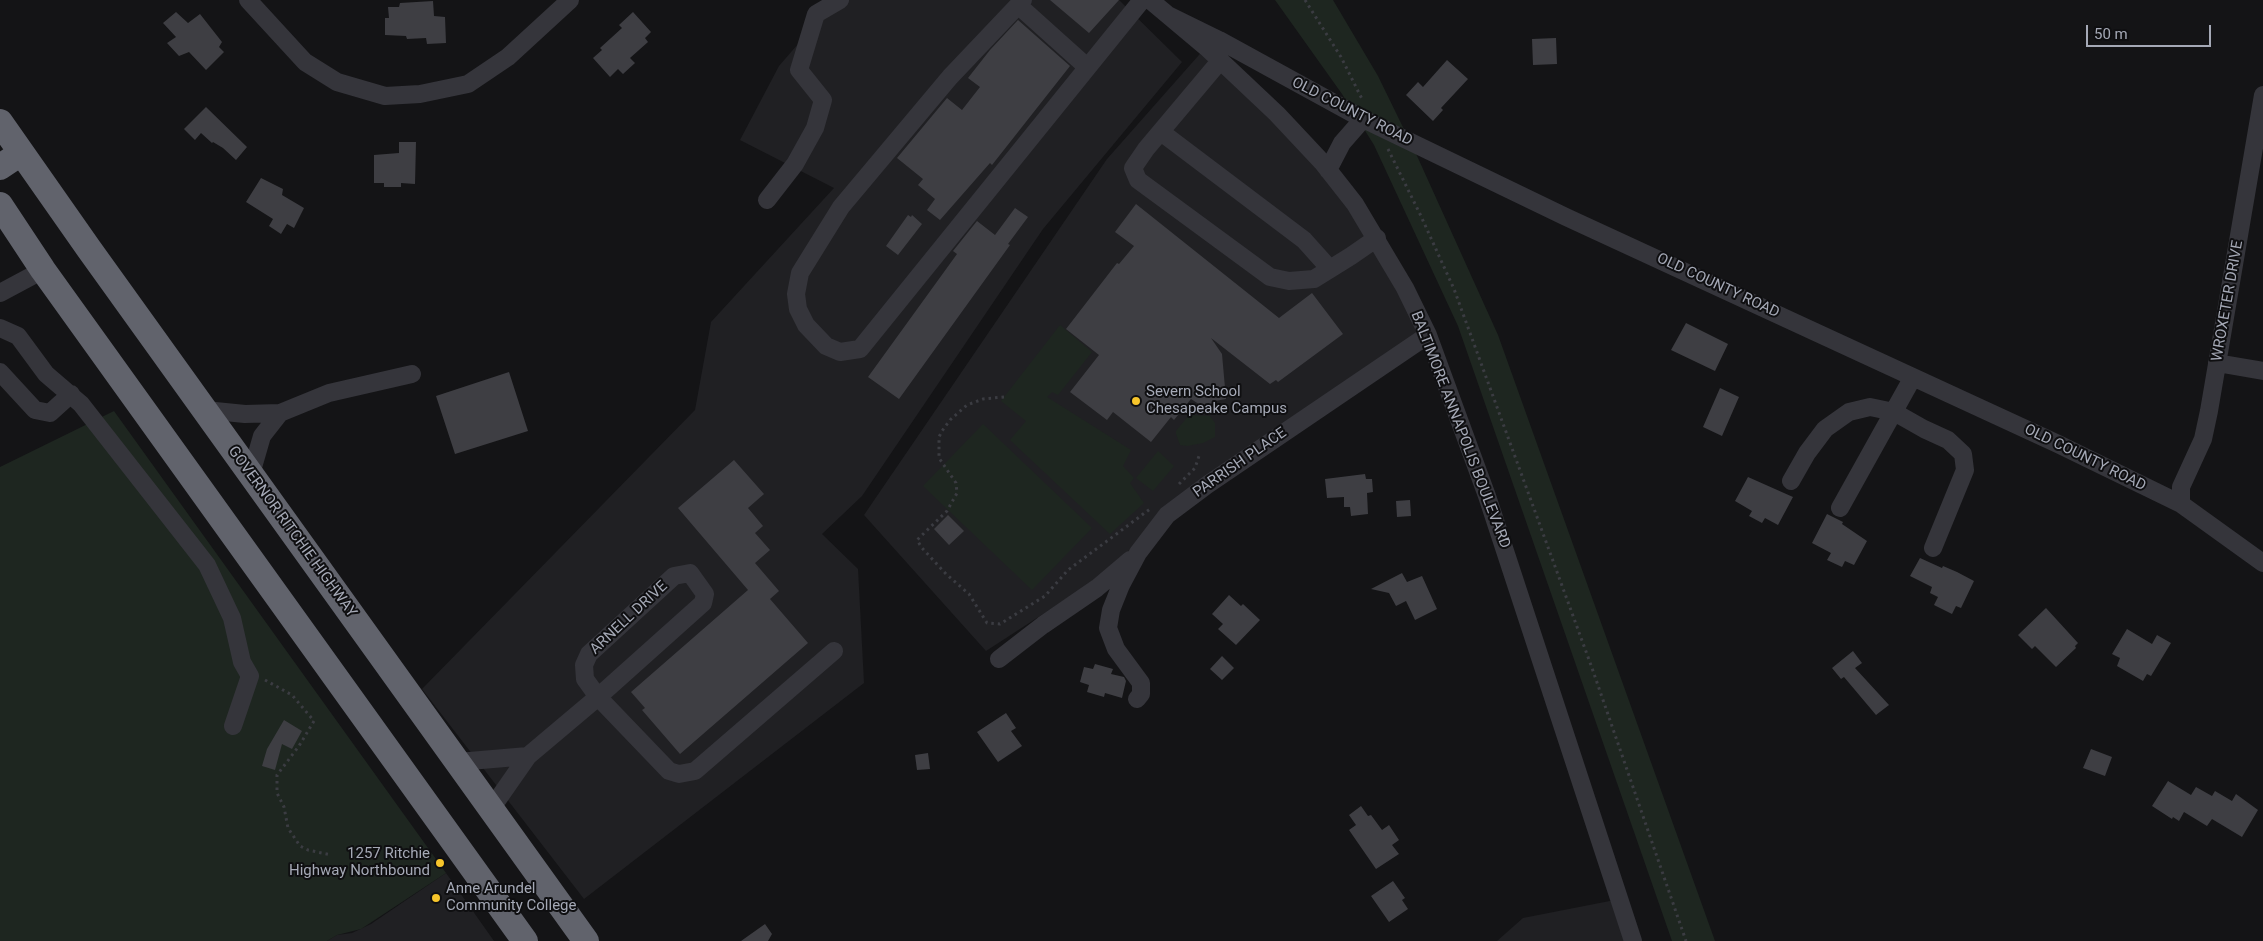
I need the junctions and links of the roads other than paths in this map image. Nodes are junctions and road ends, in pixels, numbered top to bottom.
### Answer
1 (248, 0) edge
2 (570, 0) edge
3 (840, 0) edge
4 (1142, 0) edge
5 (1150, 0) edge
6 (1020, 3) edge
7 (1168, 15) junction
8 (1220, 61) junction
9 (1087, 67) junction
10 (2263, 95) edge
11 (1364, 112) junction
12 (0, 122) edge
13 (1161, 132) junction
14 (21, 153) junction
15 (0, 167) edge
16 (1328, 170) junction
17 (767, 200) dead end
18 (0, 205) edge
19 (1377, 238) junction
20 (1330, 269) junction
21 (43, 270) junction
22 (0, 293) edge
23 (0, 328) edge
24 (1428, 335) junction
25 (2217, 363) junction
26 (2263, 371) edge
27 (0, 372) edge
28 (412, 374) dead end
29 (1913, 377) junction
30 (70, 394) junction
31 (205, 410) junction
32 (1894, 412) junction
33 (280, 413) junction
34 (250, 474) junction
35 (1791, 481) dead end
36 (2182, 504) junction
37 (1840, 508) dead end
38 (1933, 548) dead end
39 (1138, 554) junction
40 (2263, 563) edge
41 (834, 651) dead end
42 (999, 660) dead end
43 (598, 697) junction
44 (1137, 699) dead end
45 (233, 726) dead end
46 (528, 756) junction
47 (458, 762) junction
48 (491, 809) junction
49 (525, 941) edge
50 (586, 941) edge
51 (1634, 941) edge

1 - 2 street
3 - 17 street
4 - 9 street
5 - 7 street, BALTIMORE ANNAPOLIS BOULEVARD
6 - 9 street
6 - 9 street
7 - 8 street, BALTIMORE ANNAPOLIS BOULEVARD
7 - 11 street, OLD COUNTY ROAD
8 - 13 street
8 - 16 street, BALTIMORE ANNAPOLIS BOULEVARD
10 - 25 street, WROXETER DRIVE
11 - 16 street
11 - 29 street, OLD COUNTY ROAD
12 - 14 highway, GOVERNOR RITCHIE HIGHWAY
13 - 20 street
13 - 20 street
14 - 15 highway
14 - 31 highway, GOVERNOR RITCHIE HIGHWAY
16 - 19 street, BALTIMORE ANNAPOLIS BOULEVARD
18 - 21 highway
19 - 20 street
19 - 24 street, BALTIMORE ANNAPOLIS BOULEVARD
21 - 22 street
21 - 49 highway
23 - 30 street
24 - 39 street, PARRISH PLACE
24 - 51 street, BALTIMORE ANNAPOLIS BOULEVARD
25 - 26 street
25 - 36 street, WROXETER DRIVE
27 - 30 street
28 - 33 street
29 - 32 street
29 - 36 street, OLD COUNTY ROAD
30 - 45 street
31 - 33 street
31 - 34 highway, GOVERNOR RITCHIE HIGHWAY
32 - 35 street
32 - 37 street
32 - 38 street
33 - 34 street
34 - 47 highway, GOVERNOR RITCHIE HIGHWAY
36 - 40 street, OLD COUNTY ROAD
39 - 42 street
39 - 44 street
41 - 43 street
43 - 43 street, ARNELL DRIVE
43 - 46 street, ARNELL DRIVE
46 - 47 street
46 - 48 street, ARNELL DRIVE
47 - 48 highway, GOVERNOR RITCHIE HIGHWAY
48 - 50 highway, GOVERNOR RITCHIE HIGHWAY

